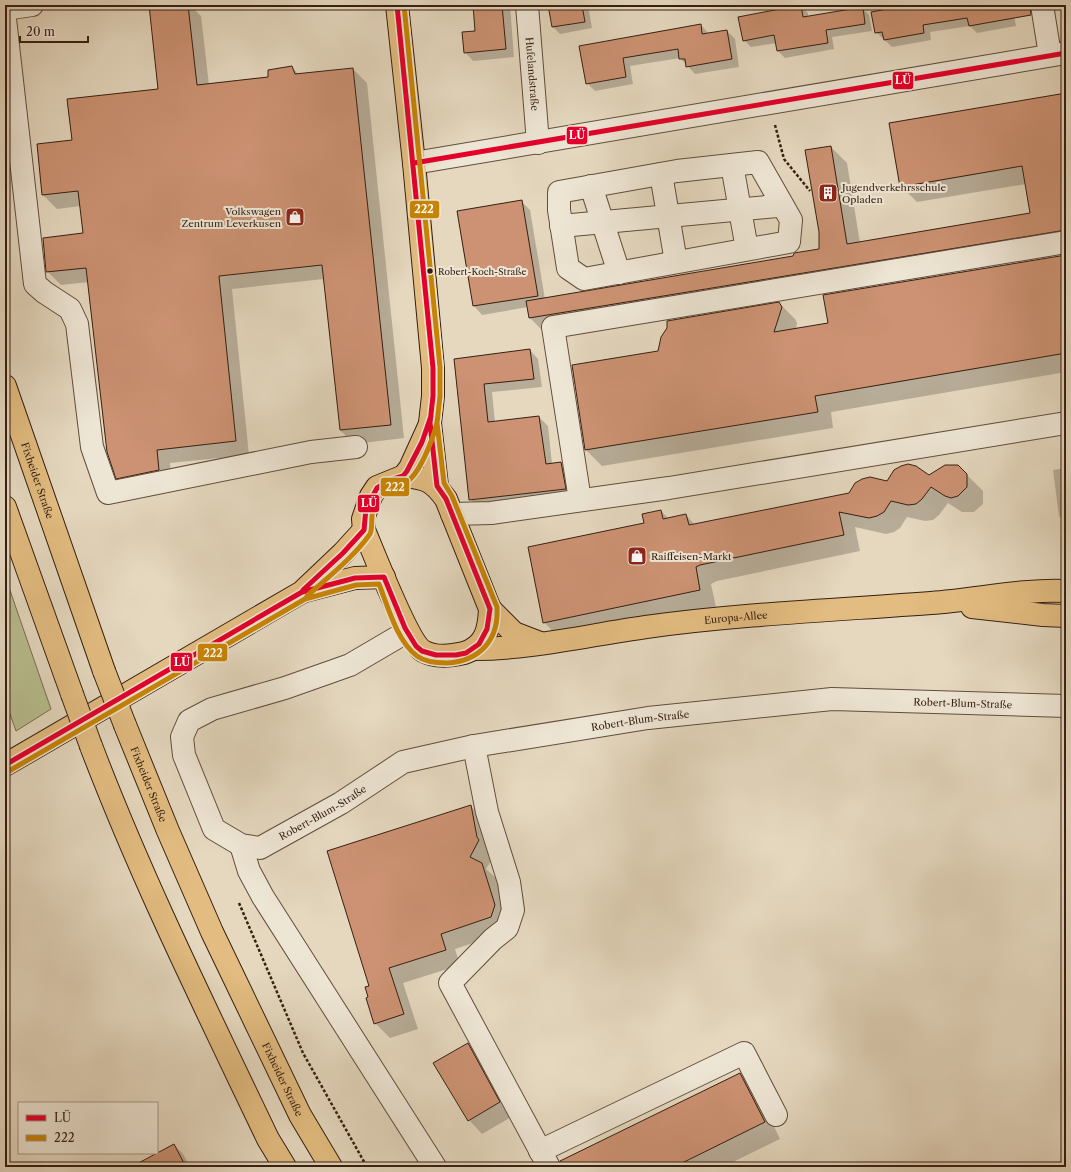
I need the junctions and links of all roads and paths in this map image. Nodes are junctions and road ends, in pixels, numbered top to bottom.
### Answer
1 (32, 5) edge
2 (397, 5) edge
3 (527, 5) edge
4 (1042, 5) edge
5 (5, 9) edge
6 (5, 19) edge
7 (1058, 54) edge
8 (770, 103) junction
9 (538, 143) junction
10 (414, 163) junction
11 (732, 165) junction
12 (661, 174) junction
13 (591, 186) junction
14 (810, 191) dead end
15 (781, 204) junction
16 (741, 210) junction
17 (667, 216) junction
18 (602, 222) junction
19 (561, 226) junction
20 (1066, 242) edge
21 (747, 249) junction
22 (676, 262) junction
23 (619, 273) junction
24 (5, 386) edge
25 (430, 423) junction
26 (1066, 423) edge
27 (356, 447) dead end
28 (404, 476) junction
29 (437, 486) junction
30 (580, 500) junction
31 (5, 507) edge
32 (452, 514) junction
33 (364, 530) junction
34 (384, 577) junction
35 (1066, 591) edge
36 (302, 592) junction
37 (933, 603) junction
38 (490, 609) junction
39 (1066, 616) edge
40 (408, 631) junction
41 (540, 643) junction
42 (475, 649) junction
43 (1066, 706) edge
44 (474, 746) junction
45 (5, 765) edge
46 (241, 845) junction
47 (238, 902) dead end
48 (776, 1115) dead end
49 (544, 1159) edge
50 (285, 1167) edge
51 (331, 1167) edge
52 (367, 1167) edge
53 (435, 1167) edge

1 - 5 street
2 - 10 main road
3 - 9 street, Hufelandstraße
4 - 7 street
6 - 27 street
7 - 8 street
8 - 9 street
8 - 14 path
9 - 10 street
10 - 25 main road
11 - 12 street
11 - 15 street
11 - 16 street
12 - 13 street
12 - 17 street
13 - 18 street
13 - 19 street
15 - 16 street
15 - 21 street
16 - 17 street
16 - 21 street
17 - 18 street
17 - 22 street
18 - 19 street
18 - 23 street
19 - 23 street
20 - 30 street
21 - 22 street
22 - 23 street
24 - 51 main road, Fixheider Straße, bridge
25 - 28 main road
25 - 29 main road
26 - 30 street
28 - 29 main road
28 - 33 main road
29 - 32 main road
30 - 32 street
31 - 50 main road, bridge
32 - 38 main road
33 - 34 main road, Europa-Allee
33 - 36 main road
34 - 36 main road
34 - 40 main road, Europa-Allee
35 - 37 main road, Europa-Allee
36 - 45 main road
37 - 39 main road, Europa-Allee
37 - 41 main road, Europa-Allee
38 - 41 main road, Europa-Allee
38 - 42 main road
40 - 42 main road, Europa-Allee
40 - 46 street, Robert-Blum-Straße
41 - 42 main road, Europa-Allee
43 - 44 street, Robert-Blum-Straße
44 - 46 street, Robert-Blum-Straße
44 - 49 street
46 - 53 street
47 - 52 path
48 - 49 street

